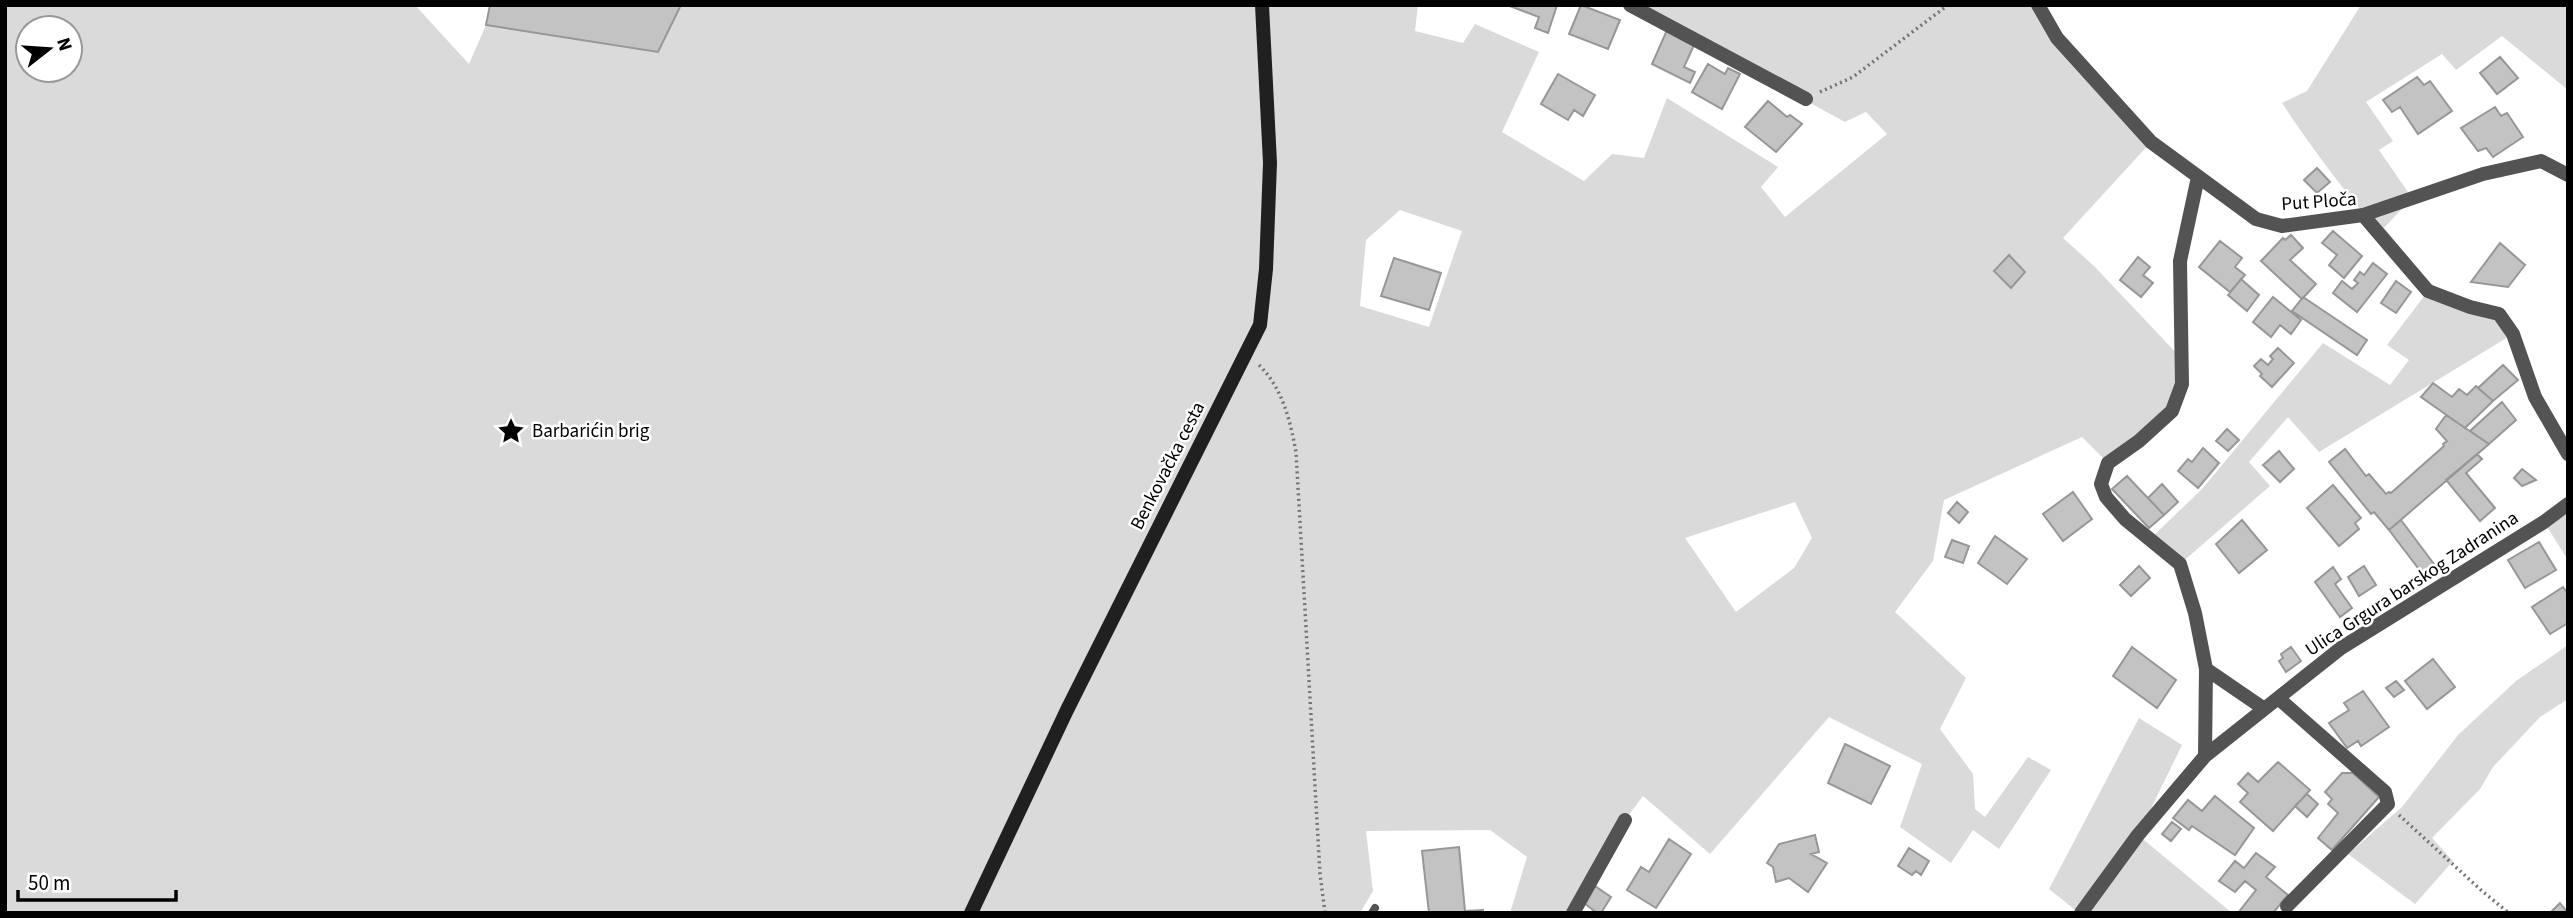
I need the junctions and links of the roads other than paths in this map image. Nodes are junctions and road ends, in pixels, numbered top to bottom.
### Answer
1 (1262, 5) edge
2 (1630, 5) edge
3 (2038, 5) edge
4 (1806, 99) road end
5 (2568, 175) edge
6 (2198, 177) junction
7 (2363, 215) junction
8 (2568, 454) edge
9 (2568, 504) edge
10 (2206, 669) junction
11 (2278, 698) junction
12 (2263, 708) junction
13 (2205, 755) junction
14 (1625, 820) dead end
15 (2287, 906) dead end
16 (971, 913) edge
17 (1573, 913) edge
18 (2081, 913) edge

1 - 16 main road, Benkovačka cesta
2 - 4 street
3 - 6 street, Put Ploča
5 - 7 street
6 - 7 street, Put Ploča
6 - 10 street
7 - 8 street, Put Ploča
9 - 11 street, Ulica Grgura barskog Zadranina
10 - 12 street
10 - 13 street
11 - 12 street, Ulica Grgura barskog Zadranina
11 - 15 street
12 - 13 street, Ulica Grgura barskog Zadranina
13 - 18 street, Ulica Grgura barskog Zadranina
14 - 17 street

